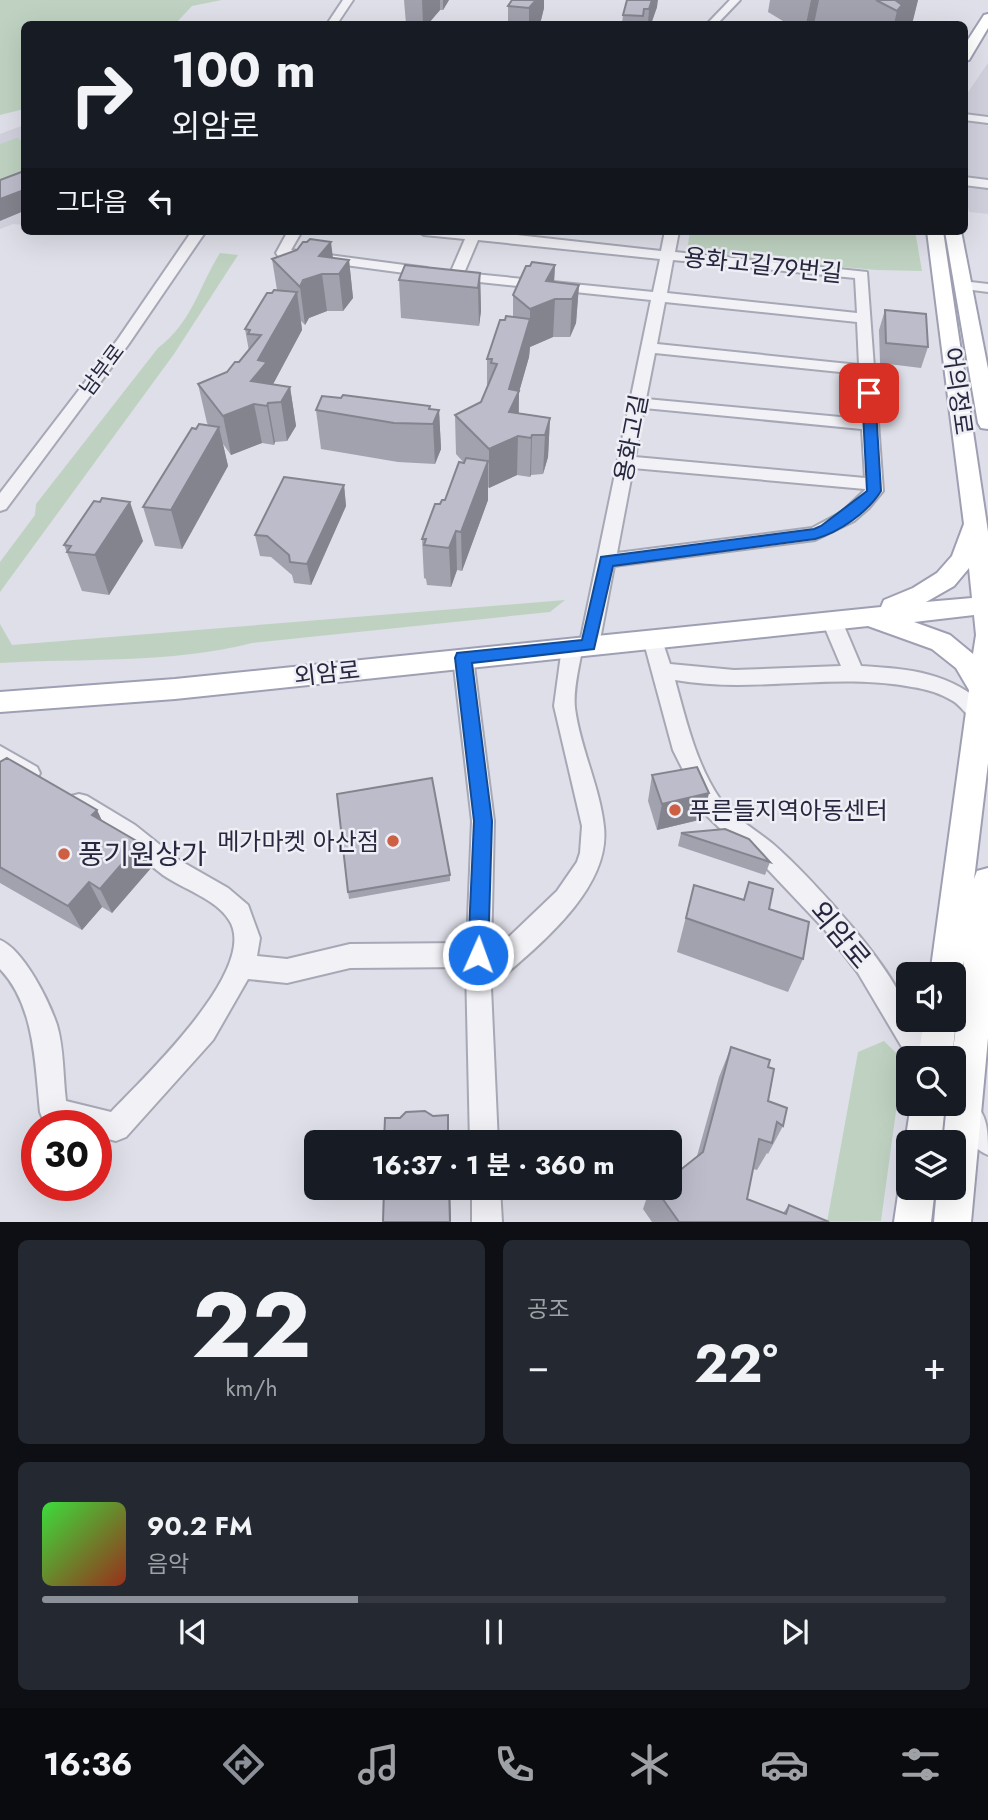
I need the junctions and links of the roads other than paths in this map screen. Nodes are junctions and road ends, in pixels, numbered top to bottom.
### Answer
1 (348, 0) edge
2 (735, 0) edge
3 (985, 1) edge
4 (988, 18) edge
5 (334, 21) edge
6 (715, 21) edge
7 (968, 28) edge
8 (968, 51) edge
9 (968, 118) edge
10 (988, 120) edge
11 (968, 182) edge
12 (988, 184) edge
13 (196, 235) edge
14 (293, 235) edge
15 (474, 235) edge
16 (483, 235) edge
17 (671, 235) edge
18 (936, 235) edge
19 (954, 235) edge
20 (668, 256) junction
21 (456, 276) junction
22 (962, 285) junction
23 (988, 288) edge
24 (659, 297) junction
25 (864, 318) junction
26 (648, 348) junction
27 (867, 370) junction
28 (638, 403) junction
29 (988, 422) edge
30 (870, 425) junction
31 (626, 462) junction
32 (874, 484) junction
33 (0, 505) edge
34 (975, 518) junction
35 (606, 561) junction
36 (986, 605) edge
37 (860, 618) junction
38 (832, 621) junction
39 (988, 635) edge
40 (653, 639) junction
41 (580, 646) junction
42 (463, 658) junction
43 (662, 670) junction
44 (855, 676) junction
45 (0, 702) edge
46 (981, 702) junction
47 (0, 755) edge
48 (988, 881) edge
49 (0, 952) edge
50 (478, 955) junction
51 (948, 962) edge
52 (242, 967) junction
53 (478, 982) junction
54 (915, 1046) edge
55 (966, 1051) edge
56 (966, 1114) edge
57 (958, 1116) edge
58 (484, 1130) edge
59 (988, 1141) edge
60 (486, 1200) edge
61 (915, 1200) edge
62 (487, 1222) edge
63 (912, 1222) edge
64 (952, 1222) edge

1 - 5 street
2 - 6 street
3 - 7 main road
4 - 8 main road
9 - 10 street
11 - 12 street
13 - 33 street, 남부로
14 - 21 street
15 - 21 street
16 - 20 street, 용화고길79번길
17 - 20 street, 용화고길
18 - 34 main road, 어의정로
19 - 22 main road, 어의정로
20 - 24 street, 용화고길
20 - 25 street, 용화고길79번길
21 - 24 street
22 - 23 street
22 - 29 main road, 어의정로
24 - 25 street
24 - 26 street, 용화고길
25 - 27 street, 용화고길79번길
26 - 27 street
26 - 28 street, 용화고길
27 - 30 street, 용화고길79번길
28 - 30 street
28 - 31 street, 용화고길
30 - 32 street, 용화고길79번길
31 - 32 street
31 - 35 street, 용화고길
32 - 35 street
34 - 36 main road, 어의정로
34 - 37 main road
35 - 41 street, 용화고길
36 - 37 main road, 외암로
36 - 39 main road, 어의정로
37 - 38 main road, 외암로
37 - 46 main road
38 - 40 main road, 외암로
38 - 44 street
39 - 46 main road, 어의정로
40 - 41 main road, 외암로
40 - 43 street, 외암로
41 - 42 main road, 외암로
41 - 53 street, 용화고길
42 - 45 main road, 외암로
42 - 50 street
43 - 44 street
43 - 54 street, 외암로
44 - 46 street
46 - 51 main road, 어의정로
47 - 52 street
48 - 55 main road
49 - 52 street
50 - 52 street
50 - 53 street
53 - 58 street
56 - 59 street
57 - 64 main road
60 - 62 street
61 - 63 main road

